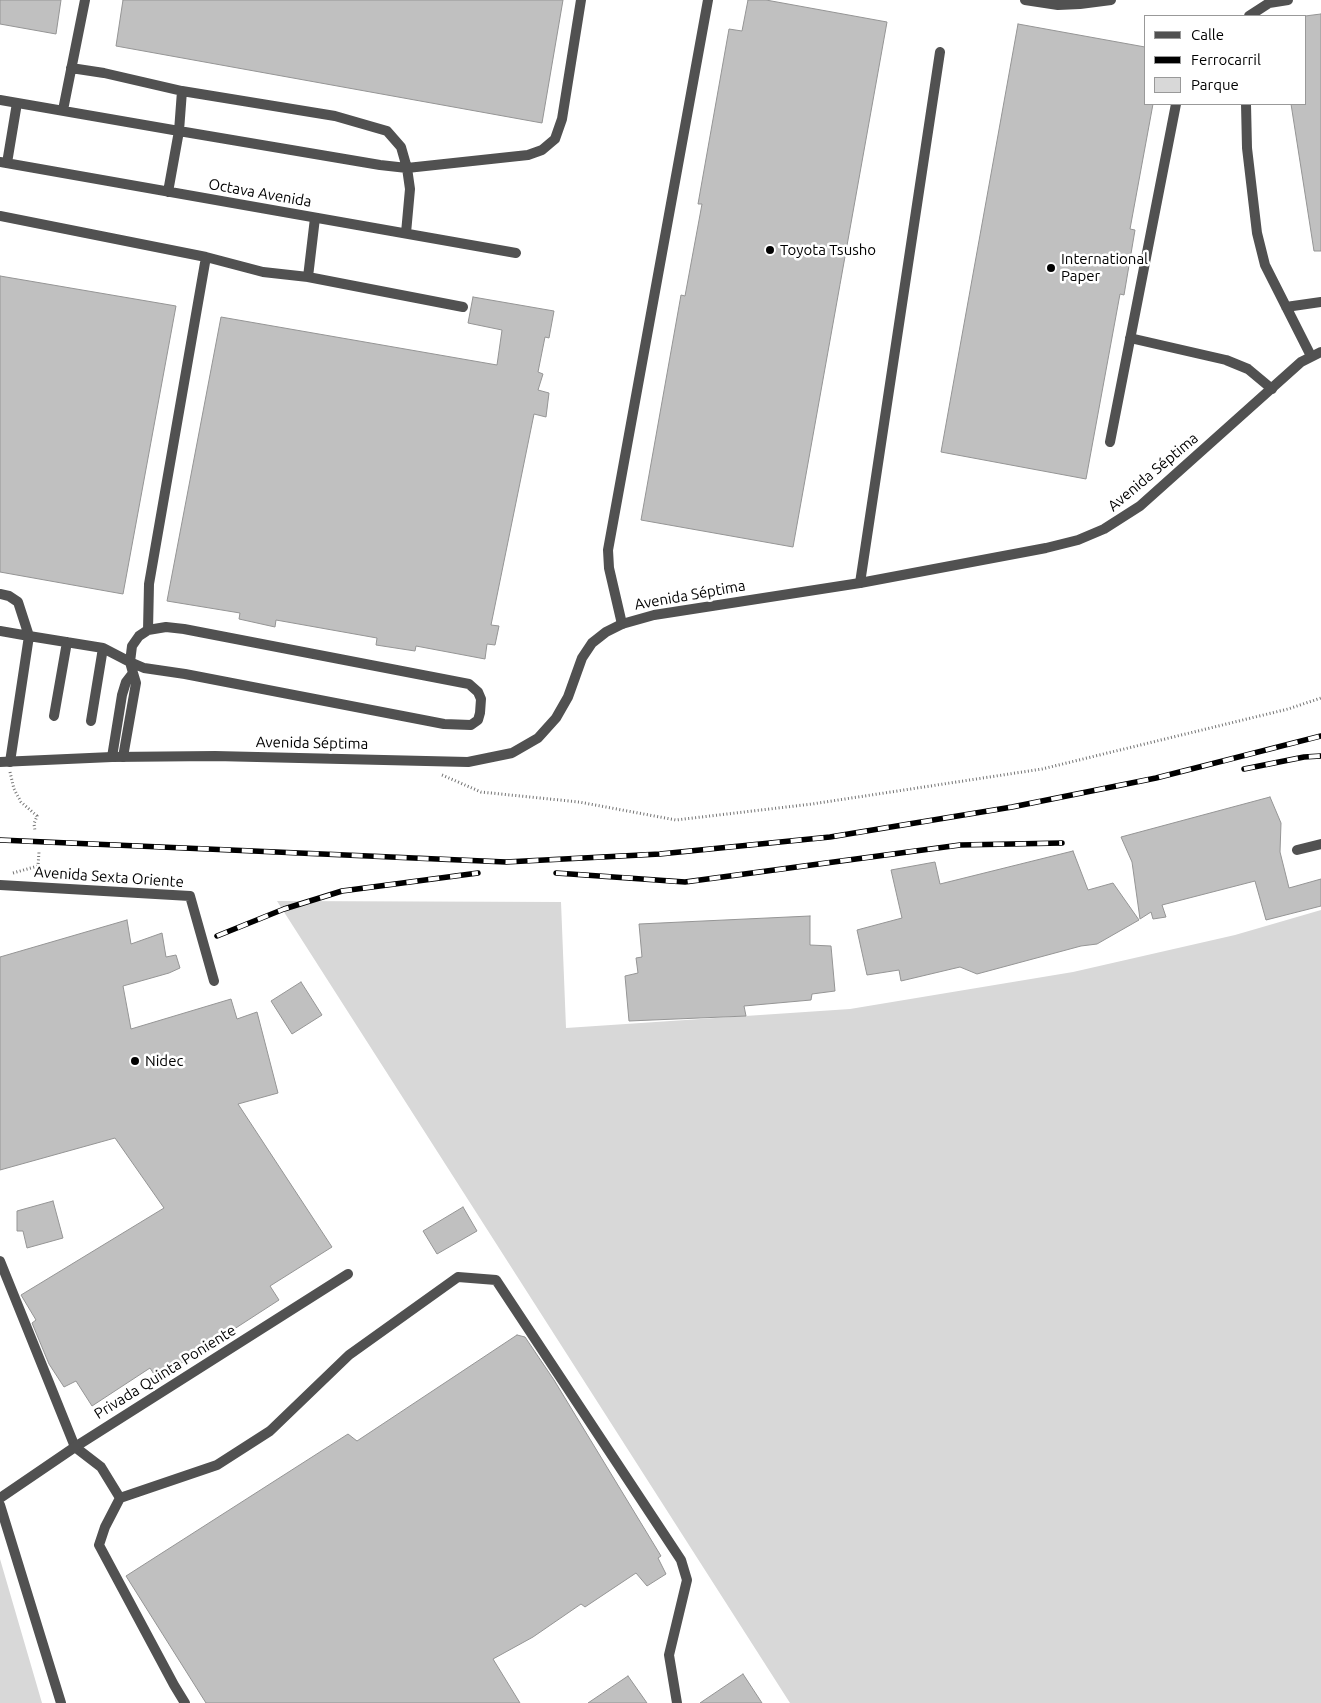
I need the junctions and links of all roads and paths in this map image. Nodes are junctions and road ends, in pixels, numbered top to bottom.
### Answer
1 (85, 0) edge
2 (581, 0) edge
3 (708, 0) edge
4 (1025, 0) edge
5 (1111, 0) edge
6 (1288, 0) edge
7 (1251, 15) edge
8 (940, 52) dead end
9 (72, 68) junction
10 (182, 91) junction
11 (0, 100) edge
12 (18, 103) junction
13 (1176, 105) edge
14 (1246, 105) edge
15 (63, 110) junction
16 (179, 132) junction
17 (4, 163) edge
18 (407, 168) junction
19 (168, 192) junction
20 (0, 216) edge
21 (315, 218) junction
22 (406, 233) junction
23 (516, 253) dead end
24 (206, 257) junction
25 (308, 277) junction
26 (1321, 302) edge
27 (463, 307) dead end
28 (1286, 307) junction
29 (1130, 338) junction
30 (1321, 352) edge
31 (1311, 356) junction
32 (1272, 388) junction
33 (1110, 442) dead end
34 (860, 583) junction
35 (0, 594) edge
36 (622, 624) junction
37 (148, 630) junction
38 (0, 631) edge
39 (29, 636) junction
40 (67, 642) junction
41 (103, 648) junction
42 (130, 662) junction
43 (133, 673) junction
44 (1321, 698) edge
45 (54, 716) dead end
46 (91, 721) dead end
47 (112, 757) junction
48 (124, 757) junction
49 (5, 762) edge
50 (436, 772) dead end
51 (35, 831) dead end
52 (1321, 844) edge
53 (1297, 850) dead end
54 (39, 852) dead end
55 (6, 875) dead end
56 (0, 885) edge
57 (214, 981) dead end
58 (0, 1262) edge
59 (348, 1274) dead end
60 (75, 1447) junction
61 (0, 1498) edge
62 (120, 1498) junction
63 (0, 1505) edge
64 (62, 1703) edge
65 (185, 1703) edge
66 (677, 1703) edge

1 - 9 street
2 - 18 street
3 - 36 street
4 - 5 street
6 - 7 street
8 - 34 street
9 - 10 street
9 - 15 street
10 - 16 street
10 - 18 street
11 - 12 street
12 - 15 street
12 - 17 street
13 - 29 street
14 - 28 street
15 - 16 street
16 - 18 street
16 - 19 street
17 - 19 street, Octava Avenida
18 - 22 street
19 - 21 street, Octava Avenida
20 - 24 street
21 - 22 street, Octava Avenida
21 - 25 street
22 - 23 street, Octava Avenida
24 - 25 street
24 - 37 street
25 - 27 street
26 - 28 street
28 - 31 street
29 - 32 street
29 - 33 street
30 - 31 street, Avenida Séptima
31 - 32 street, Avenida Séptima
32 - 34 street, Avenida Séptima
34 - 36 street, Avenida Séptima
35 - 39 street
36 - 48 street, Avenida Séptima
37 - 42 street
37 - 42 street
38 - 39 street
39 - 40 street
39 - 49 street
40 - 41 street
40 - 45 street
41 - 42 street
41 - 46 street
42 - 43 street
43 - 47 street
43 - 48 street
44 - 50 path
47 - 48 street, Avenida Séptima
47 - 49 street, Avenida Séptima
49 - 51 path
52 - 53 street
54 - 55 path
56 - 57 street, Avenida Sexta Oriente
58 - 60 street
59 - 60 street, Privada Quinta Poniente
60 - 61 street, Privada Quinta Poniente
60 - 62 street
62 - 65 street
62 - 66 street
63 - 64 street

